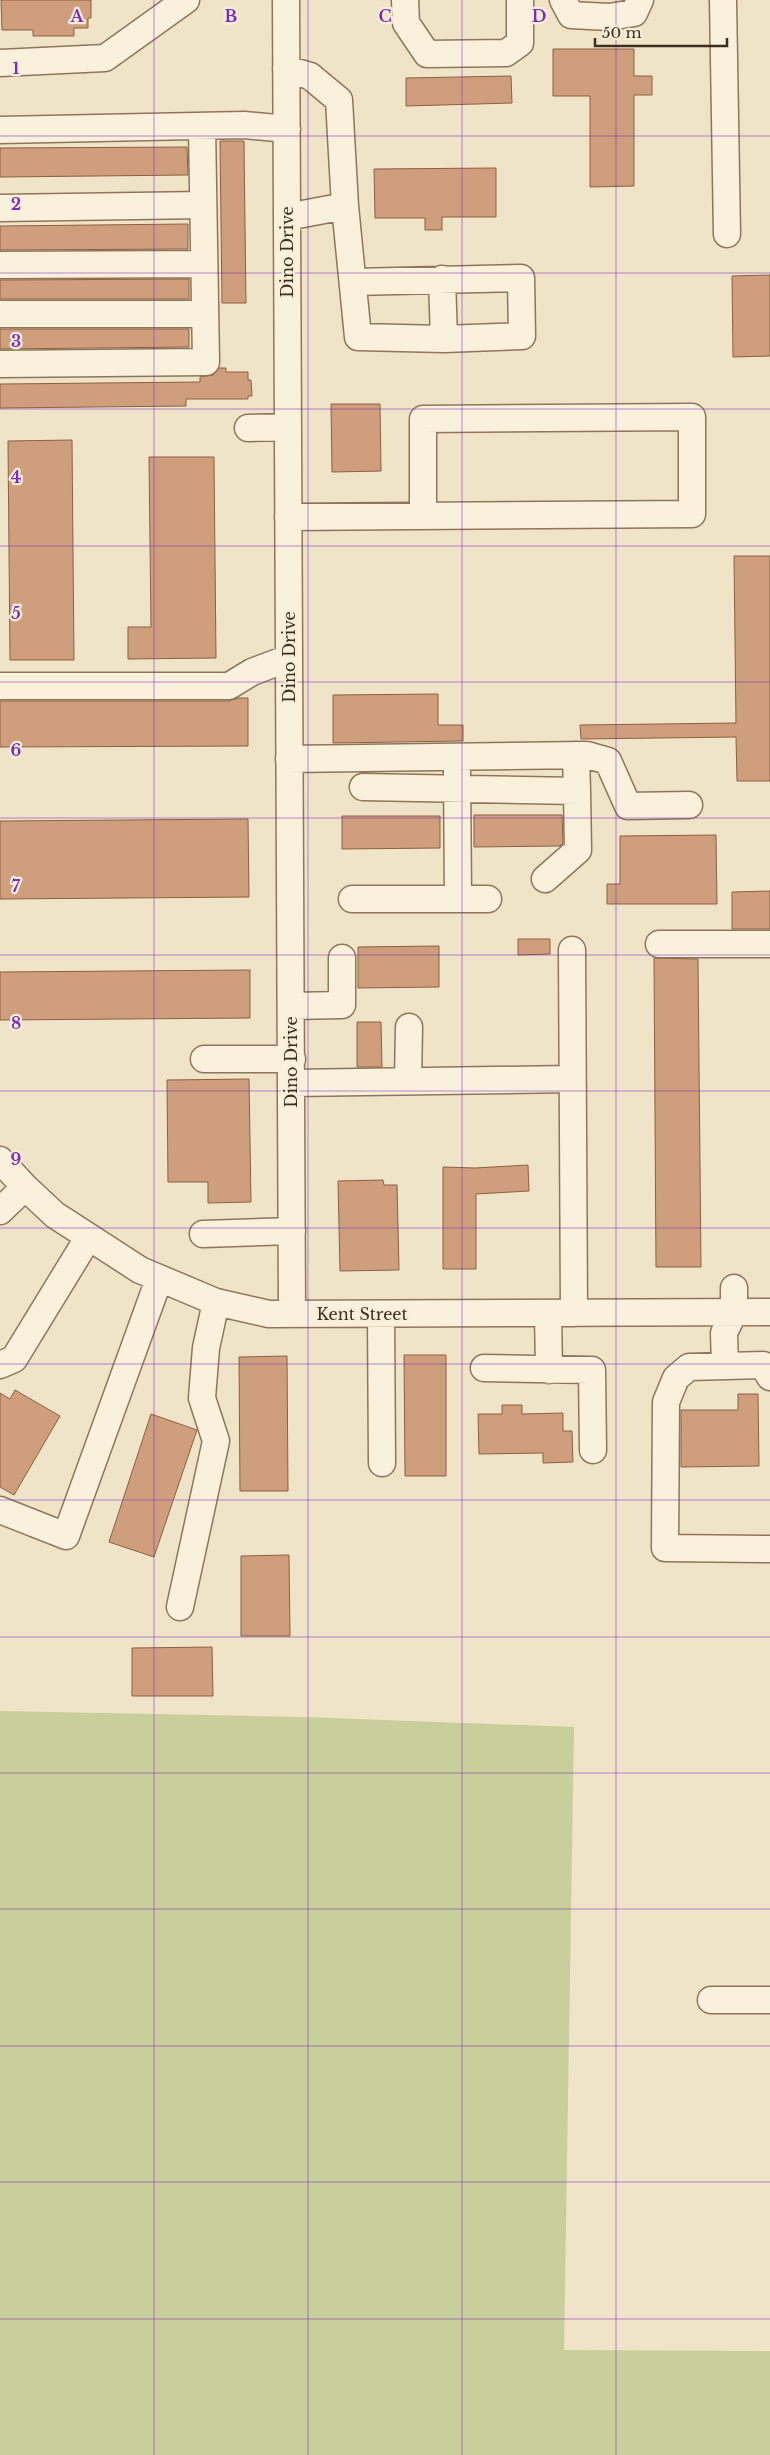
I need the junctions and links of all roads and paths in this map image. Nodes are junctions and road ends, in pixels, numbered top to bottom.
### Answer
1 (186, 0) edge
2 (286, 0) edge
3 (404, 0) edge
4 (520, 0) edge
5 (562, 0) edge
6 (640, 0) edge
7 (723, 0) edge
8 (0, 63) edge
9 (286, 69) junction
10 (202, 126) junction
11 (287, 129) junction
12 (0, 130) edge
13 (203, 205) junction
14 (345, 206) junction
15 (0, 208) edge
16 (287, 217) junction
17 (727, 234) dead end
18 (204, 264) junction
19 (0, 265) edge
20 (442, 279) junction
21 (354, 282) junction
22 (0, 314) edge
23 (205, 314) junction
24 (444, 339) junction
25 (0, 364) edge
26 (288, 427) junction
27 (248, 428) dead end
28 (423, 516) junction
29 (288, 517) junction
30 (289, 658) junction
31 (0, 686) edge
32 (576, 755) junction
33 (391, 756) junction
34 (457, 756) junction
35 (526, 756) junction
36 (283, 774) junction
37 (363, 787) dead end
38 (392, 787) junction
39 (457, 789) junction
40 (527, 790) junction
41 (577, 791) junction
42 (689, 805) dead end
43 (545, 879) dead end
44 (352, 899) dead end
45 (458, 899) junction
46 (488, 899) dead end
47 (658, 944) dead end
48 (770, 944) edge
49 (572, 950) dead end
50 (342, 958) dead end
51 (291, 1006) junction
52 (409, 1026) dead end
53 (204, 1059) dead end
54 (292, 1071) junction
55 (572, 1079) junction
56 (408, 1081) junction
57 (0, 1160) edge
58 (25, 1188) junction
59 (0, 1211) edge
60 (292, 1231) junction
61 (203, 1234) dead end
62 (88, 1238) junction
63 (159, 1279) junction
64 (734, 1300) junction
65 (216, 1302) junction
66 (770, 1312) edge
67 (548, 1313) junction
68 (574, 1313) junction
69 (292, 1314) junction
70 (381, 1314) junction
71 (0, 1365) edge
72 (725, 1366) junction
73 (484, 1368) dead end
74 (549, 1370) junction
75 (770, 1377) edge
76 (593, 1450) dead end
77 (382, 1463) dead end
78 (0, 1510) edge
79 (770, 1549) edge
80 (180, 1607) dead end
81 (711, 2000) dead end
82 (770, 2000) edge

1 - 8 street
2 - 9 street, Dino Drive
3 - 4 street
5 - 6 street
7 - 17 street
9 - 11 street, Dino Drive
9 - 14 street
10 - 11 street
10 - 12 street
10 - 13 street
11 - 16 street, Dino Drive
13 - 15 street
13 - 18 street
14 - 16 street
14 - 21 street
16 - 26 street, Dino Drive
18 - 19 street
18 - 23 street
20 - 21 street
20 - 24 street
20 - 24 street
21 - 24 street
22 - 23 street
23 - 25 street
26 - 27 street
26 - 29 street, Dino Drive
28 - 28 street
28 - 29 street
29 - 30 street, Dino Drive
30 - 31 street
30 - 36 street, Dino Drive
32 - 35 street
32 - 41 street
32 - 42 street
33 - 34 street
33 - 36 street
33 - 38 street
34 - 35 street
34 - 39 street
35 - 40 street
36 - 51 street, Dino Drive
37 - 38 street
38 - 39 street
39 - 40 street
39 - 45 street
40 - 41 street
41 - 43 street
44 - 45 street
45 - 46 street
47 - 48 street
49 - 55 street
50 - 51 street
51 - 54 street, Dino Drive
52 - 56 street
53 - 54 street
54 - 56 street
54 - 60 street, Dino Drive
55 - 56 street
55 - 68 street
57 - 58 street, Kent Street
58 - 59 street
58 - 62 street, Kent Street
60 - 61 street
60 - 69 street, Dino Drive
62 - 63 street, Kent Street
62 - 71 street
63 - 65 street, Kent Street
63 - 78 street
64 - 66 street, Kent Street
64 - 68 street, Kent Street
64 - 72 street
65 - 69 street, Kent Street
65 - 80 street
67 - 68 street, Kent Street
67 - 70 street, Kent Street
67 - 74 street
69 - 70 street, Kent Street
70 - 77 street
72 - 75 street
72 - 79 street
73 - 74 street
74 - 76 street
81 - 82 street

